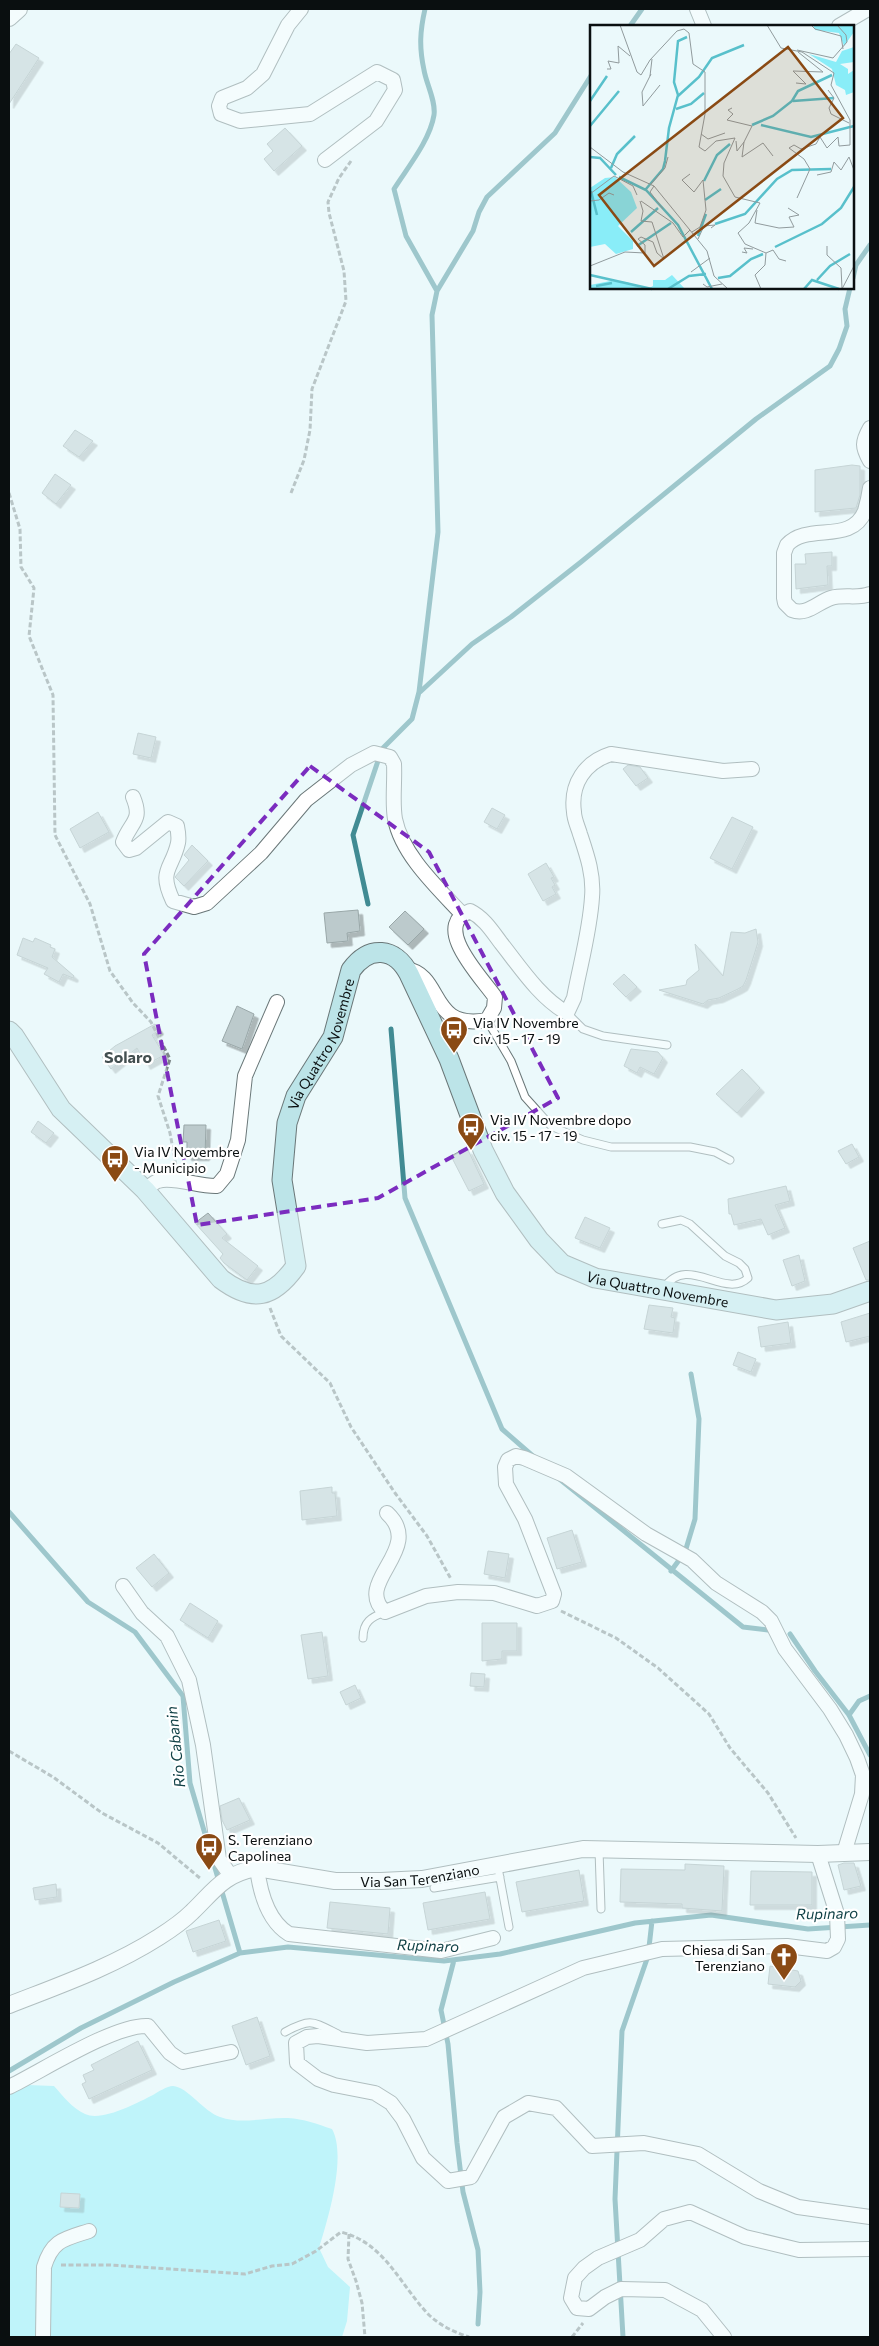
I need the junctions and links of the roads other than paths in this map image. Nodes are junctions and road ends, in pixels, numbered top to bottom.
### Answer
1 (19, 9) edge
2 (301, 9) edge
3 (697, 9) edge
4 (868, 9) edge
5 (9, 18) edge
6 (704, 25) edge
7 (841, 25) edge
8 (325, 160) dead end
9 (870, 428) edge
10 (870, 461) edge
11 (870, 488) edge
12 (870, 594) edge
13 (752, 769) dead end
14 (133, 797) dead end
15 (462, 914) junction
16 (406, 969) junction
17 (277, 1002) dead end
18 (567, 1013) junction
19 (487, 1020) junction
20 (9, 1031) edge
21 (667, 1044) dead end
22 (730, 1160) dead end
23 (145, 1190) junction
24 (662, 1224) dead end
25 (662, 1290) junction
26 (870, 1290) edge
27 (387, 1514) dead end
28 (123, 1586) dead end
29 (385, 1612) junction
30 (364, 1638) dead end
31 (599, 1850) junction
32 (870, 1852) edge
33 (818, 1854) junction
34 (844, 1854) junction
35 (257, 1868) junction
36 (498, 1871) junction
37 (231, 1876) junction
38 (434, 1888) dead end
39 (601, 1909) dead end
40 (509, 1927) dead end
41 (493, 1938) dead end
42 (9, 2005) edge
43 (285, 2032) dead end
44 (349, 2040) junction
45 (231, 2052) dead end
46 (9, 2086) edge
47 (870, 2217) edge
48 (89, 2231) dead end
49 (870, 2249) edge
50 (43, 2337) edge
51 (724, 2337) edge

1 - 5 street
2 - 8 street
3 - 6 street
4 - 7 street
9 - 10 street
11 - 12 street
13 - 18 street
14 - 15 street
15 - 18 street
15 - 19 street
16 - 19 street
16 - 23 main road, Via Quattro Novembre
16 - 25 main road, Via Quattro Novembre
17 - 23 street
18 - 21 lane
19 - 22 lane
20 - 23 main road
24 - 25 lane
25 - 26 main road, Via Quattro Novembre
27 - 29 street
28 - 37 street
29 - 30 lane
29 - 34 street
31 - 33 street, Via San Terenziano
31 - 36 street, Via San Terenziano
31 - 39 lane
32 - 34 street, Via San Terenziano
33 - 34 street, Via San Terenziano
33 - 44 street
35 - 36 street, Via San Terenziano
35 - 37 street, Via San Terenziano
35 - 41 street
36 - 38 lane
36 - 40 lane
37 - 42 street, Via San Terenziano
43 - 44 lane
44 - 47 street
45 - 46 street
48 - 50 street
49 - 51 street

